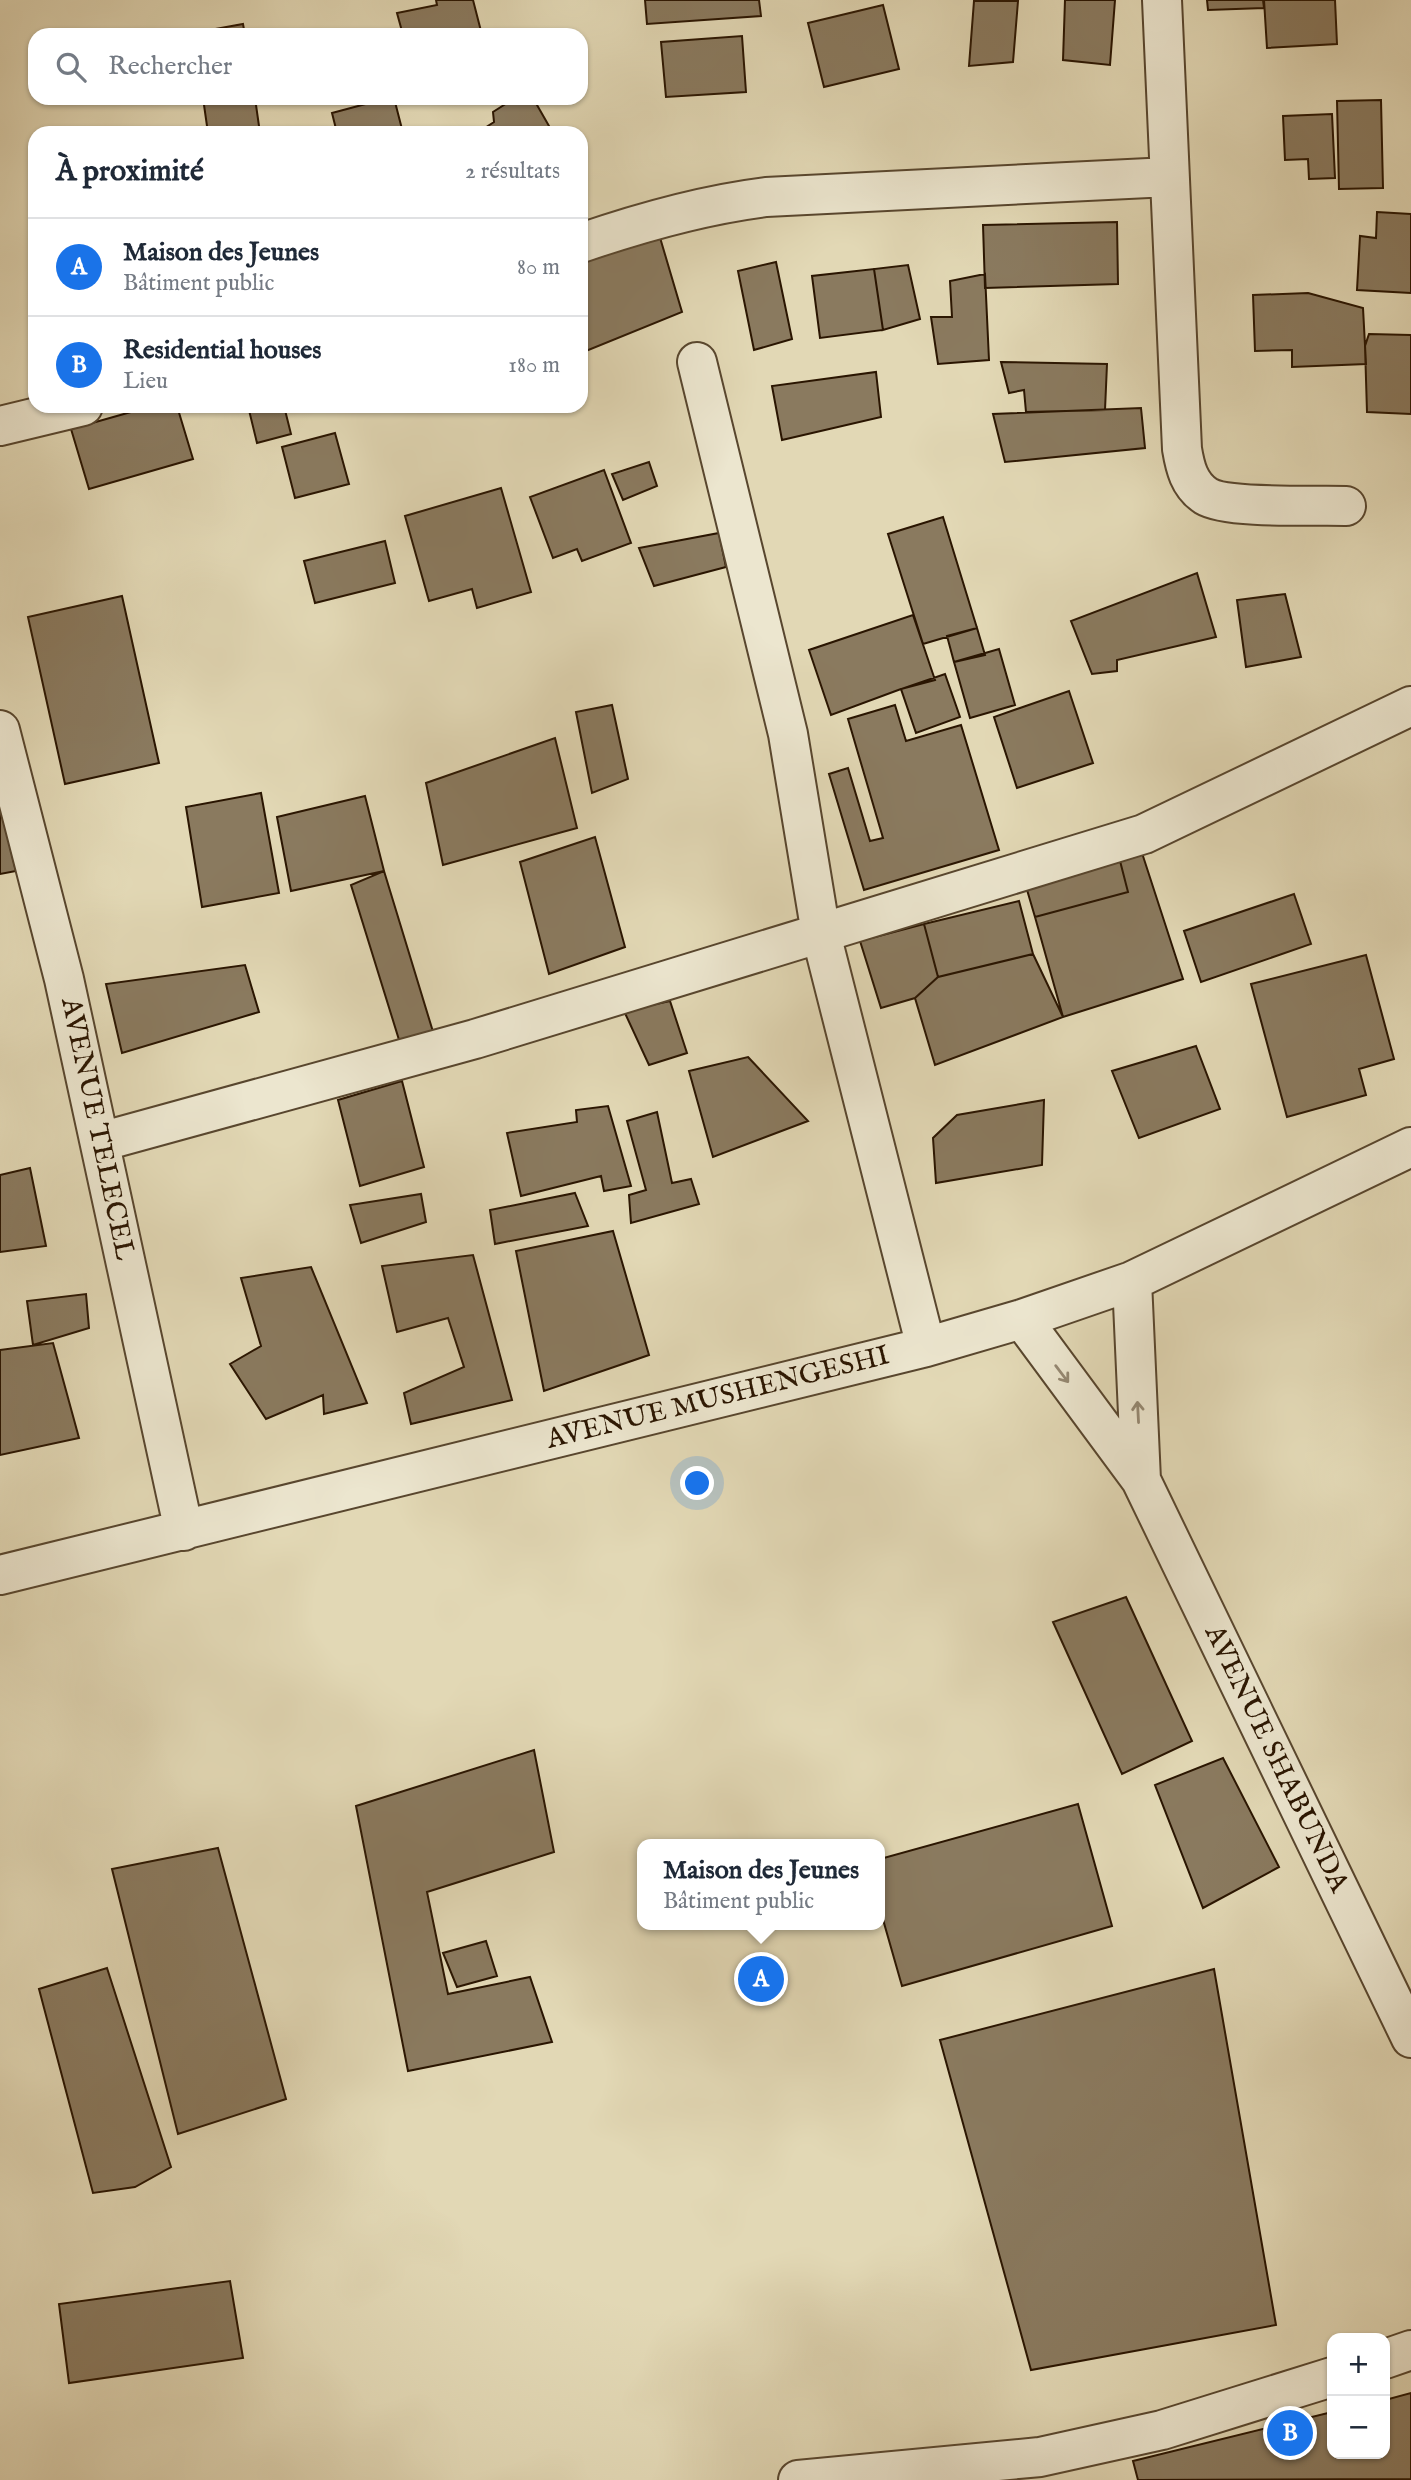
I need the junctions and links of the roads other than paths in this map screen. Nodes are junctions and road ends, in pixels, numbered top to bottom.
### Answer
1 (1162, 0) edge
2 (1169, 177) junction
3 (588, 241) edge
4 (697, 362) dead end
5 (54, 413) edge
6 (0, 426) edge
7 (1346, 506) dead end
8 (1411, 706) edge
9 (0, 730) edge
10 (821, 934) junction
11 (100, 1142) junction
12 (1411, 1147) edge
13 (1132, 1281) junction
14 (1021, 1319) junction
15 (926, 1347) junction
16 (1141, 1480) junction
17 (184, 1531) junction
18 (0, 1575) edge
19 (1411, 2038) edge
20 (1411, 2350) edge
21 (1390, 2358) edge
22 (1327, 2380) edge
23 (798, 2480) edge

1 - 2 street
2 - 3 street
2 - 7 street
4 - 10 street
5 - 6 street
8 - 10 street
9 - 11 street, AVENUE TELECEL
10 - 11 street
10 - 15 street
11 - 17 street, AVENUE TELECEL
12 - 13 street, AVENUE MUSHENGESHI
13 - 14 street, AVENUE MUSHENGESHI
16 -> 13 street
14 - 15 street, AVENUE MUSHENGESHI
14 -> 16 street
15 - 17 street, AVENUE MUSHENGESHI
16 - 19 street, AVENUE SHABUNDA
17 - 18 street, AVENUE MUSHENGESHI
20 - 21 street
22 - 23 street

